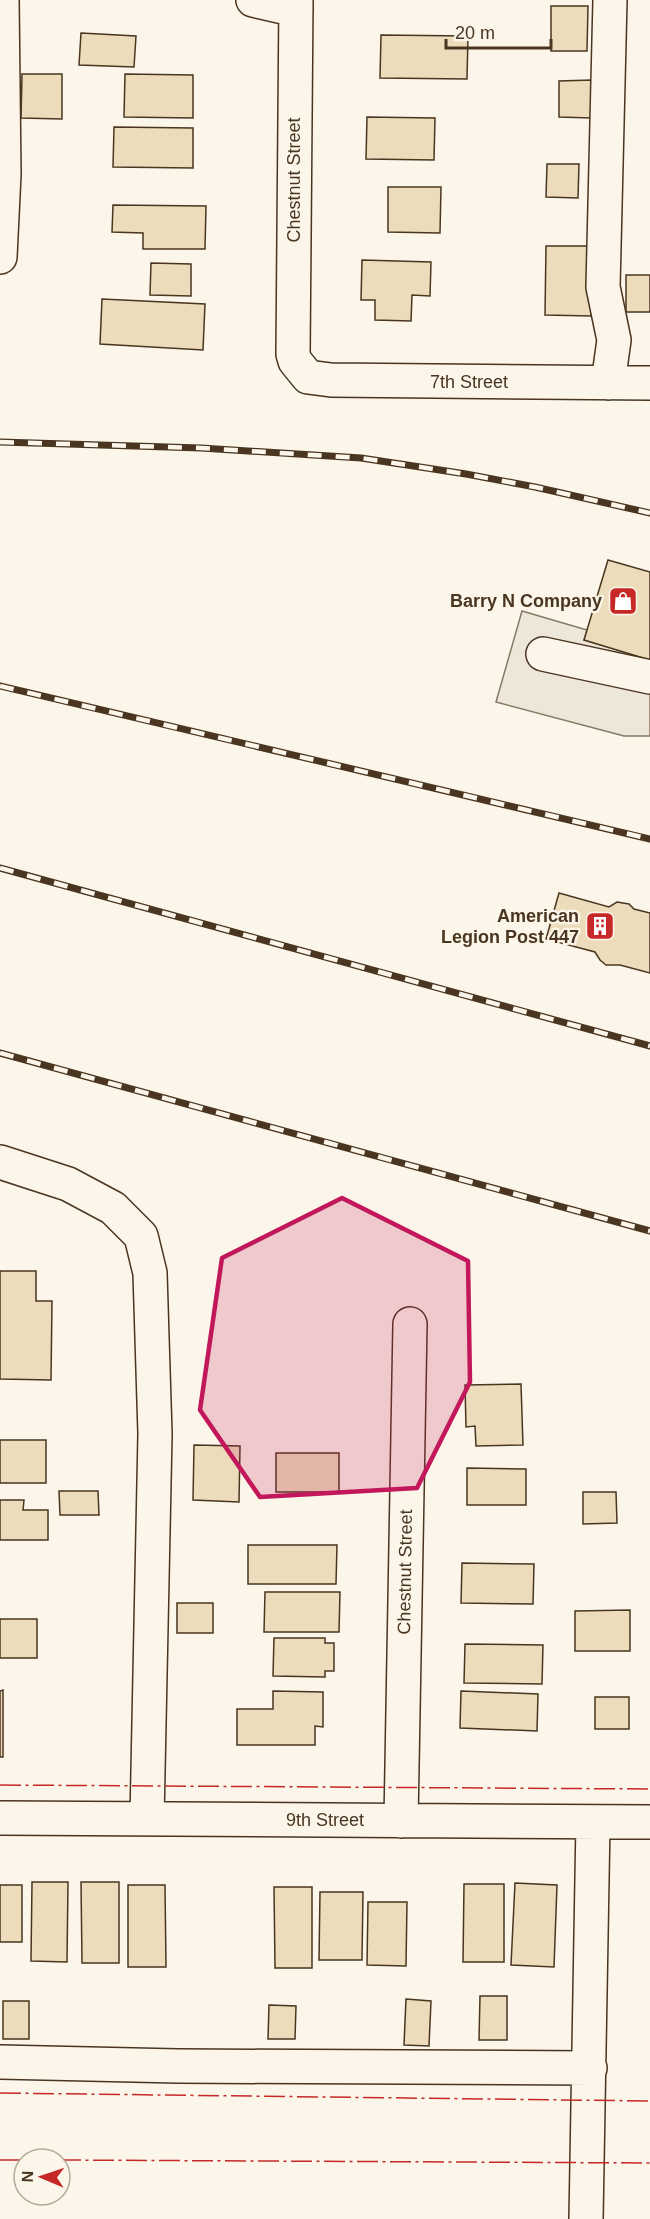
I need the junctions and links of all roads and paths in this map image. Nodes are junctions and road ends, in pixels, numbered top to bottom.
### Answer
1 (2, 0) edge
2 (253, 0) edge
3 (610, 0) edge
4 (296, 5) edge
5 (0, 257) edge
6 (295, 361) joint
7 (608, 383) junction
8 (650, 383) edge
9 (543, 654) dead end
10 (650, 677) edge
11 (0, 1162) edge
12 (410, 1324) dead end
13 (0, 1818) edge
14 (147, 1819) junction
15 (401, 1821) junction
16 (593, 1822) junction
17 (650, 1822) edge
18 (0, 2062) edge
19 (590, 2068) junction
20 (586, 2219) edge

1 - 5 street
2 - 4 street
3 - 7 street
4 - 6 street, Chestnut Street
6 - 7 street, 7th Street
7 - 8 street, 7th Street
9 - 10 street
11 - 14 street
12 - 15 street, Chestnut Street
13 - 14 street, 9th Street
14 - 15 street, 9th Street
15 - 16 street, 9th Street
16 - 17 street, 9th Street
16 - 19 street
18 - 19 street
19 - 20 street

